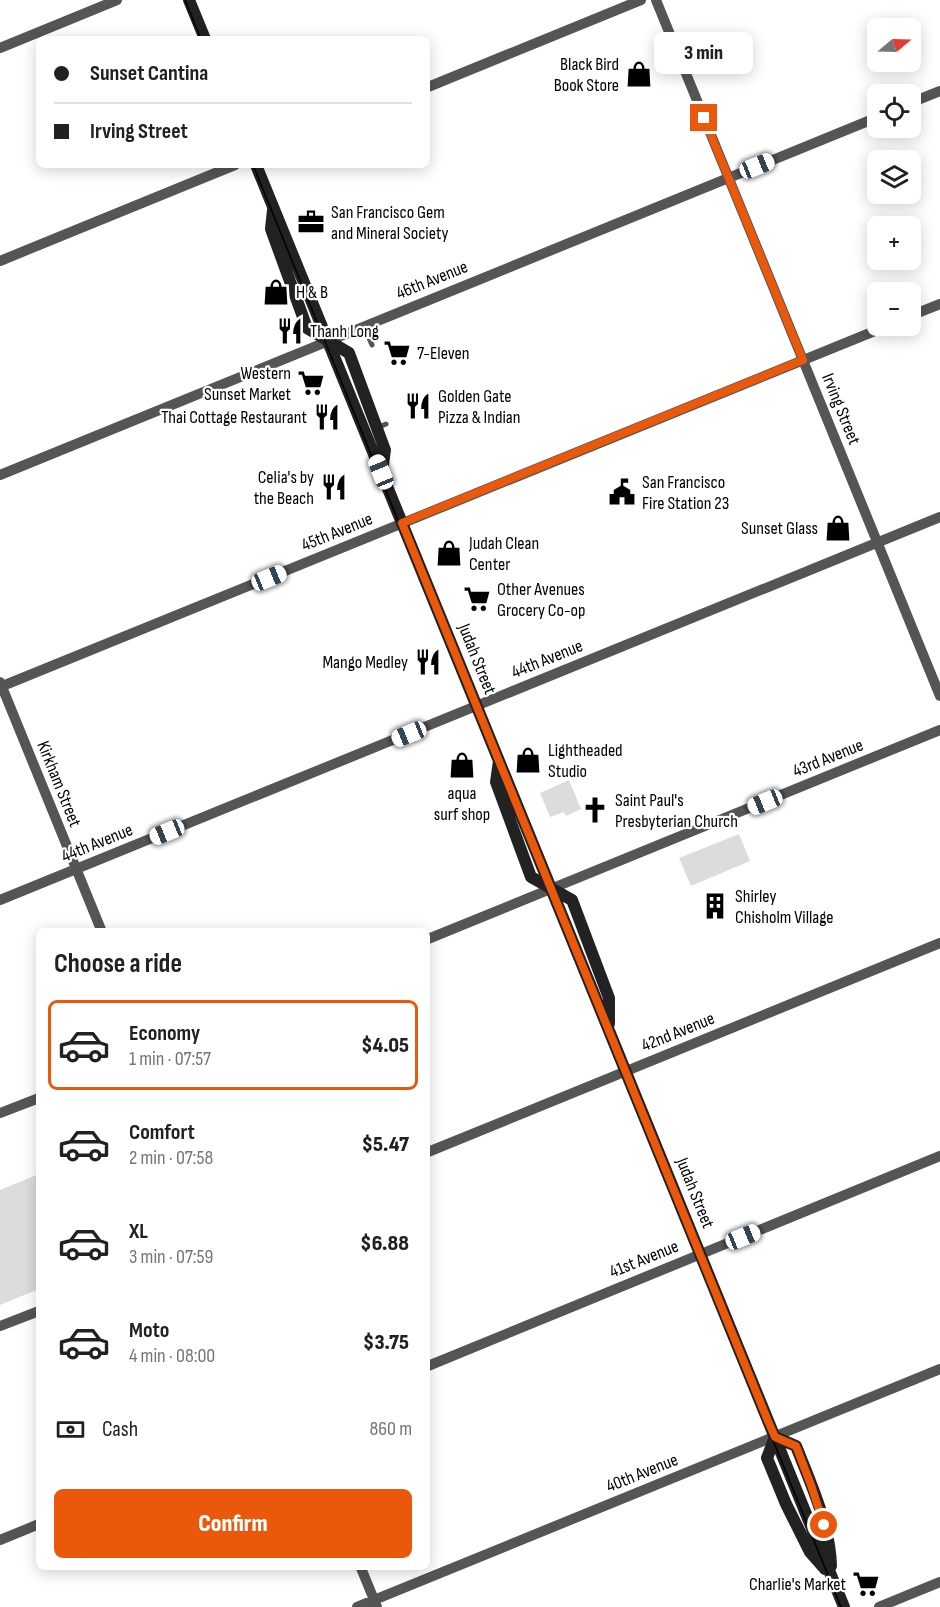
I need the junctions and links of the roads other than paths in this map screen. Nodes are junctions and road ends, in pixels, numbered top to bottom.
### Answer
1 (117, 0) edge
2 (189, 0) edge
3 (641, 0) edge
4 (656, 0) edge
5 (204, 36) edge
6 (0, 48) edge
7 (430, 86) edge
8 (940, 91) edge
9 (921, 99) edge
10 (867, 121) edge
11 (229, 168) edge
12 (257, 168) edge
13 (729, 177) junction
14 (0, 261) edge
15 (940, 304) edge
16 (921, 312) edge
17 (364, 326) junction
18 (867, 334) edge
19 (328, 341) junction
20 (372, 345) dead end
21 (803, 360) junction
22 (381, 472) junction
23 (0, 475) edge
24 (940, 517) edge
25 (402, 523) junction
26 (877, 543) junction
27 (1, 685) edge
28 (940, 696) edge
29 (477, 706) junction
30 (940, 730) edge
31 (76, 869) junction
32 (551, 889) junction
33 (0, 900) edge
34 (100, 928) edge
35 (430, 938) edge
36 (940, 943) edge
37 (626, 1071) junction
38 (36, 1099) edge
39 (0, 1113) edge
40 (430, 1151) edge
41 (940, 1156) edge
42 (700, 1254) junction
43 (36, 1312) edge
44 (0, 1326) edge
45 (430, 1364) edge
46 (940, 1369) edge
47 (775, 1437) junction
48 (36, 1525) edge
49 (0, 1540) edge
50 (362, 1570) edge
51 (940, 1582) edge
52 (376, 1604) edge
53 (357, 1607) edge
54 (844, 1607) edge
55 (879, 1607) edge

1 - 6 street
2 - 5 street
3 - 7 street
4 - 13 street, Irving Street
8 - 9 street
10 - 13 street, 46th Avenue
11 - 14 street
12 - 19 street, Judah Street
13 - 17 street, 46th Avenue
13 - 21 street, Irving Street
15 - 16 street
17 - 19 street, 46th Avenue
17 - 20 lane
18 - 21 street, 45th Avenue
19 - 22 street, Judah Street
19 - 22 street, Judah Street
19 - 23 street, 46th Avenue
21 - 25 street, 45th Avenue
21 - 26 street, Irving Street
22 - 25 street, Judah Street
24 - 26 street, 44th Avenue
25 - 27 street, 45th Avenue
25 - 29 street, Judah Street
26 - 28 street, Irving Street
26 - 29 street, 44th Avenue
27 - 31 street, Kirkham Street
29 - 31 street, 44th Avenue
29 - 32 street, Judah Street
30 - 32 street, 43rd Avenue
31 - 33 street, 44th Avenue
31 - 34 street, Kirkham Street
32 - 35 street, 43rd Avenue
32 - 37 street, Judah Street
36 - 37 street, 42nd Avenue
37 - 40 street, 42nd Avenue
37 - 42 street, Judah Street
38 - 39 street
41 - 42 street, 41st Avenue
42 - 45 street, 41st Avenue
42 - 47 street, Judah Street
43 - 44 street
46 - 47 street, 40th Avenue
47 - 52 street, 40th Avenue
47 - 54 street, Judah Street
48 - 49 street
50 - 52 street
51 - 55 street
52 - 53 street, 40th Avenue

